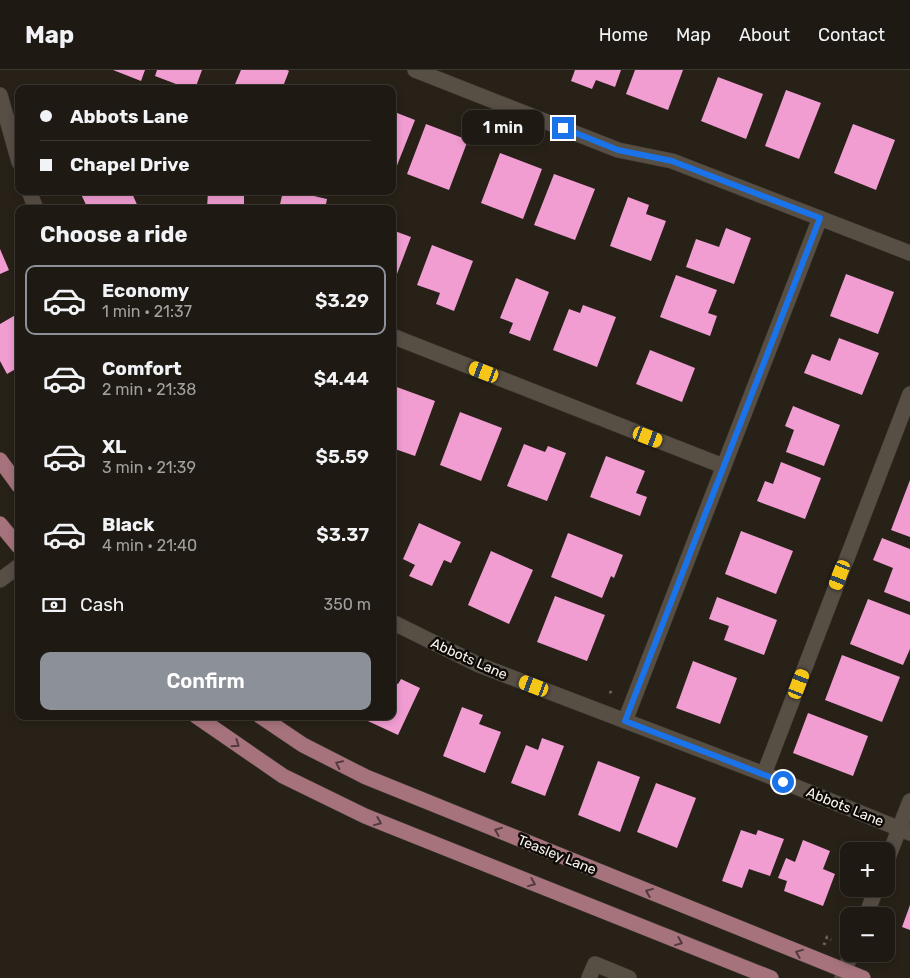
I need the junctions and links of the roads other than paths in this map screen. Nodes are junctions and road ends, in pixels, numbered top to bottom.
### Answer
1 (415, 70) edge
2 (0, 95) edge
3 (15, 148) edge
4 (820, 218) junction
5 (910, 254) edge
6 (396, 338) edge
7 (910, 394) edge
8 (0, 460) edge
9 (723, 466) junction
10 (15, 481) edge
11 (0, 524) edge
12 (15, 542) edge
13 (15, 569) edge
14 (0, 580) edge
15 (396, 624) edge
16 (202, 720) edge
17 (266, 720) edge
18 (625, 721) junction
19 (764, 774) junction
20 (910, 801) edge
21 (905, 831) edge
22 (895, 848) edge
23 (848, 962) edge
24 (843, 975) edge
25 (589, 978) edge
26 (629, 978) edge
27 (771, 978) edge
28 (863, 978) edge

1 - 4 street
2 - 3 street
4 - 5 street
4 - 9 street
6 - 9 street
7 - 19 street
8 - 10 main road
9 - 18 street
11 - 12 main road
13 - 14 street
15 - 18 street, Abbots Lane
16 -> 27 main road
24 -> 17 main road, Teasley Lane
18 - 19 street, Abbots Lane
19 - 21 street, Abbots Lane
20 - 21 street
21 - 22 street
23 - 24 street
24 - 28 main road, Teasley Lane
25 - 26 street

